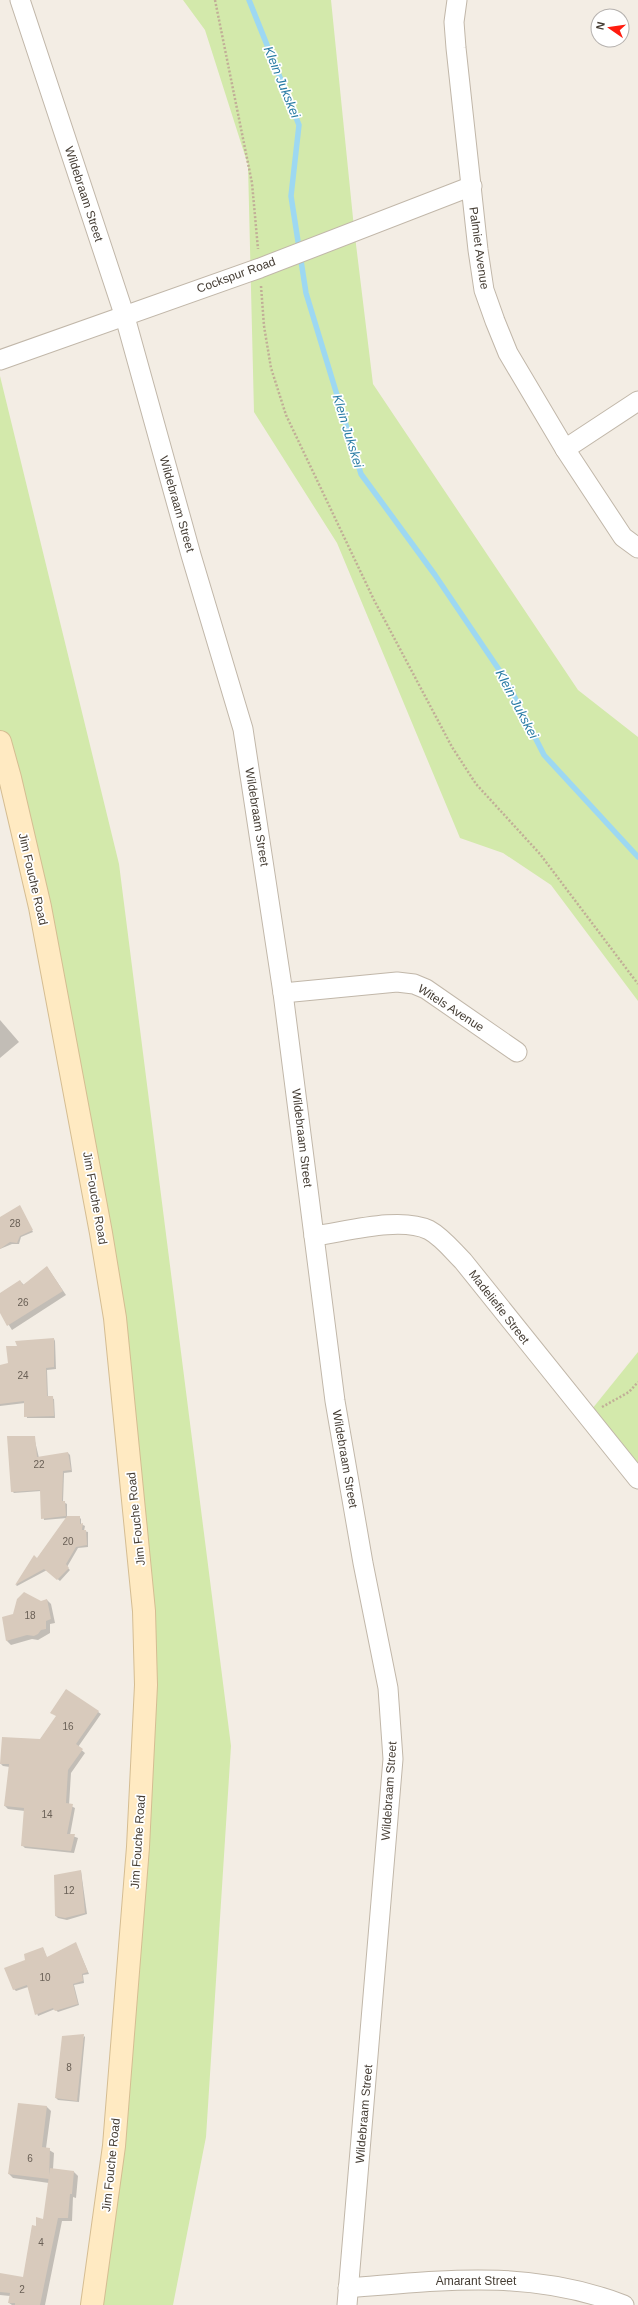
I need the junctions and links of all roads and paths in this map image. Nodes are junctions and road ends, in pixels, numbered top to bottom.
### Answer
1 (20, 0) edge
2 (215, 0) edge
3 (457, 0) edge
4 (472, 186) junction
5 (265, 266) junction
6 (124, 317) junction
7 (0, 360) edge
8 (638, 401) edge
9 (565, 449) junction
10 (638, 548) edge
11 (0, 742) edge
12 (638, 984) edge
13 (283, 993) junction
14 (517, 1052) dead end
15 (314, 1236) junction
16 (638, 1382) edge
17 (586, 1416) junction
18 (638, 1479) edge
19 (347, 2296) edge
20 (92, 2305) edge
21 (624, 2305) edge

1 - 6 street, Wildebraam Street
2 - 5 path
3 - 4 street, Palmiet Avenue
4 - 5 street, Cockspur Road
4 - 9 street, Palmiet Avenue
5 - 6 street, Cockspur Road
5 - 12 path
6 - 7 street, Cockspur Road
6 - 13 street, Wildebraam Street
8 - 9 street
9 - 10 street, Palmiet Avenue
11 - 20 street, Jim Fouche Road
13 - 14 street, Witels Avenue
13 - 15 street, Wildebraam Street
15 - 17 street, Madeliefie Street
15 - 19 street, Wildebraam Street
16 - 17 path
17 - 18 street, Madeliefie Street
19 - 21 street, Amarant Street

